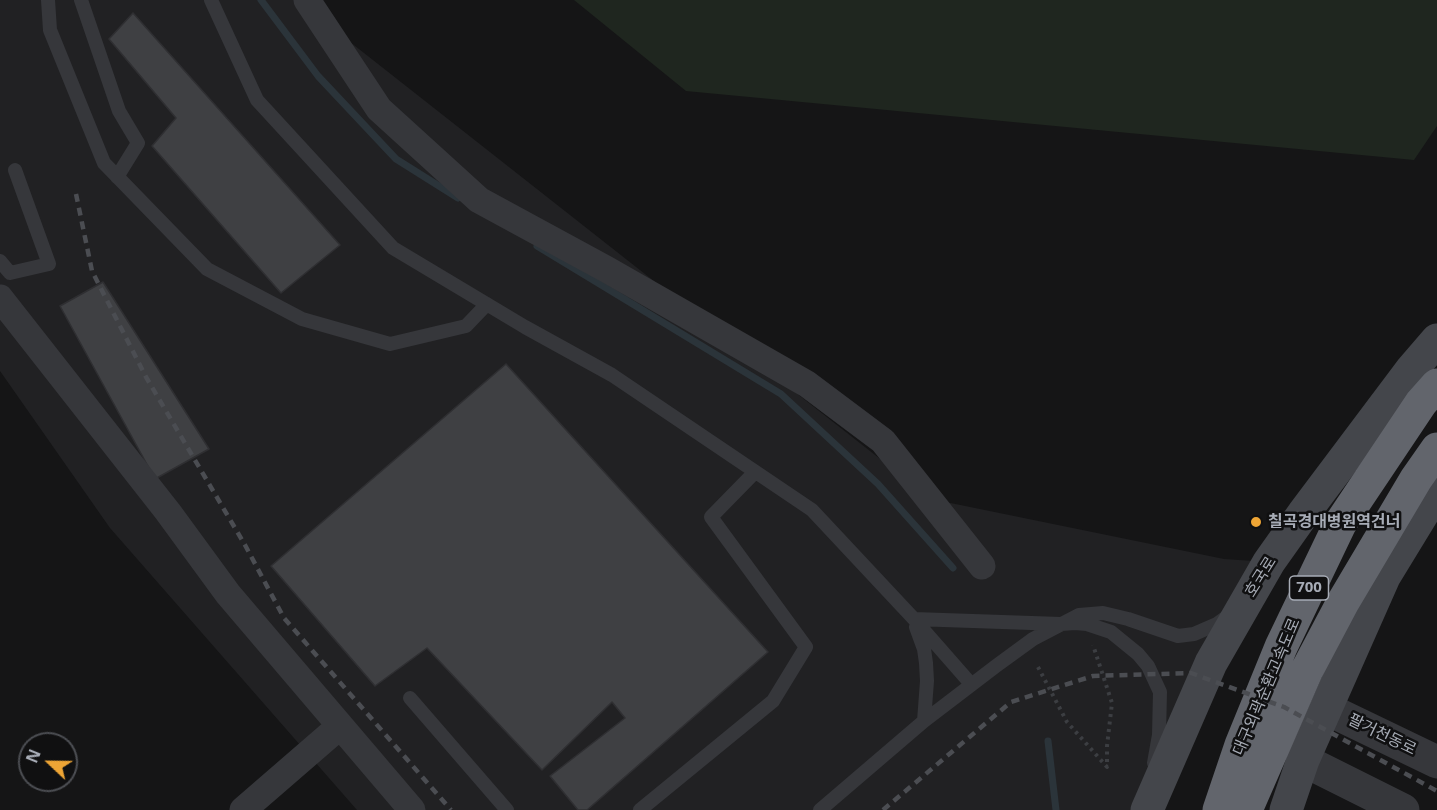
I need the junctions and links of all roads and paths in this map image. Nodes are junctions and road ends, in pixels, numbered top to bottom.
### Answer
1 (48, 0) edge
2 (81, 0) edge
3 (211, 0) edge
4 (307, 0) edge
5 (15, 170) dead end
6 (117, 177) junction
7 (0, 261) edge
8 (0, 298) edge
9 (487, 304) junction
10 (11, 328) edge
11 (1437, 340) edge
12 (1437, 385) edge
13 (1437, 449) edge
14 (756, 472) junction
15 (1437, 490) edge
16 (982, 566) dead end
17 (1242, 607) junction
18 (914, 619) junction
19 (1061, 624) junction
20 (1087, 624) junction
21 (1038, 667) dead end
22 (971, 684) junction
23 (410, 698) dead end
24 (1327, 709) junction
25 (924, 721) junction
26 (340, 726) junction
27 (1303, 760) junction
28 (1437, 762) edge
29 (1147, 807) edge
30 (243, 810) edge
31 (412, 810) edge
32 (507, 810) edge
33 (640, 810) edge
34 (820, 810) edge
35 (1219, 810) edge
36 (1246, 810) edge
37 (1287, 810) edge
38 (1403, 810) edge

1 - 6 lane
2 - 6 lane
3 - 9 lane
4 - 16 street
5 - 7 lane
6 - 9 lane
8 - 10 street
9 - 14 lane
10 - 26 street
11 - 17 main road, 호국로
12 - 35 highway, 대구외곽순환고속도로 / 700
13 - 36 highway, 대구외곽순환고속도로 / 700
14 - 18 lane
14 - 33 lane
15 - 24 main road
17 - 19 lane
17 - 29 main road, 호국로
18 - 19 lane
18 - 22 lane
18 - 25 lane
19 - 20 lane
19 - 22 lane
20 - 21 path
20 - 29 lane
22 - 25 lane
23 - 32 lane
24 - 27 main road
24 - 28 street, 팔거천동로
25 - 34 lane
26 - 30 street
26 - 31 street
27 - 37 main road
27 - 38 street

